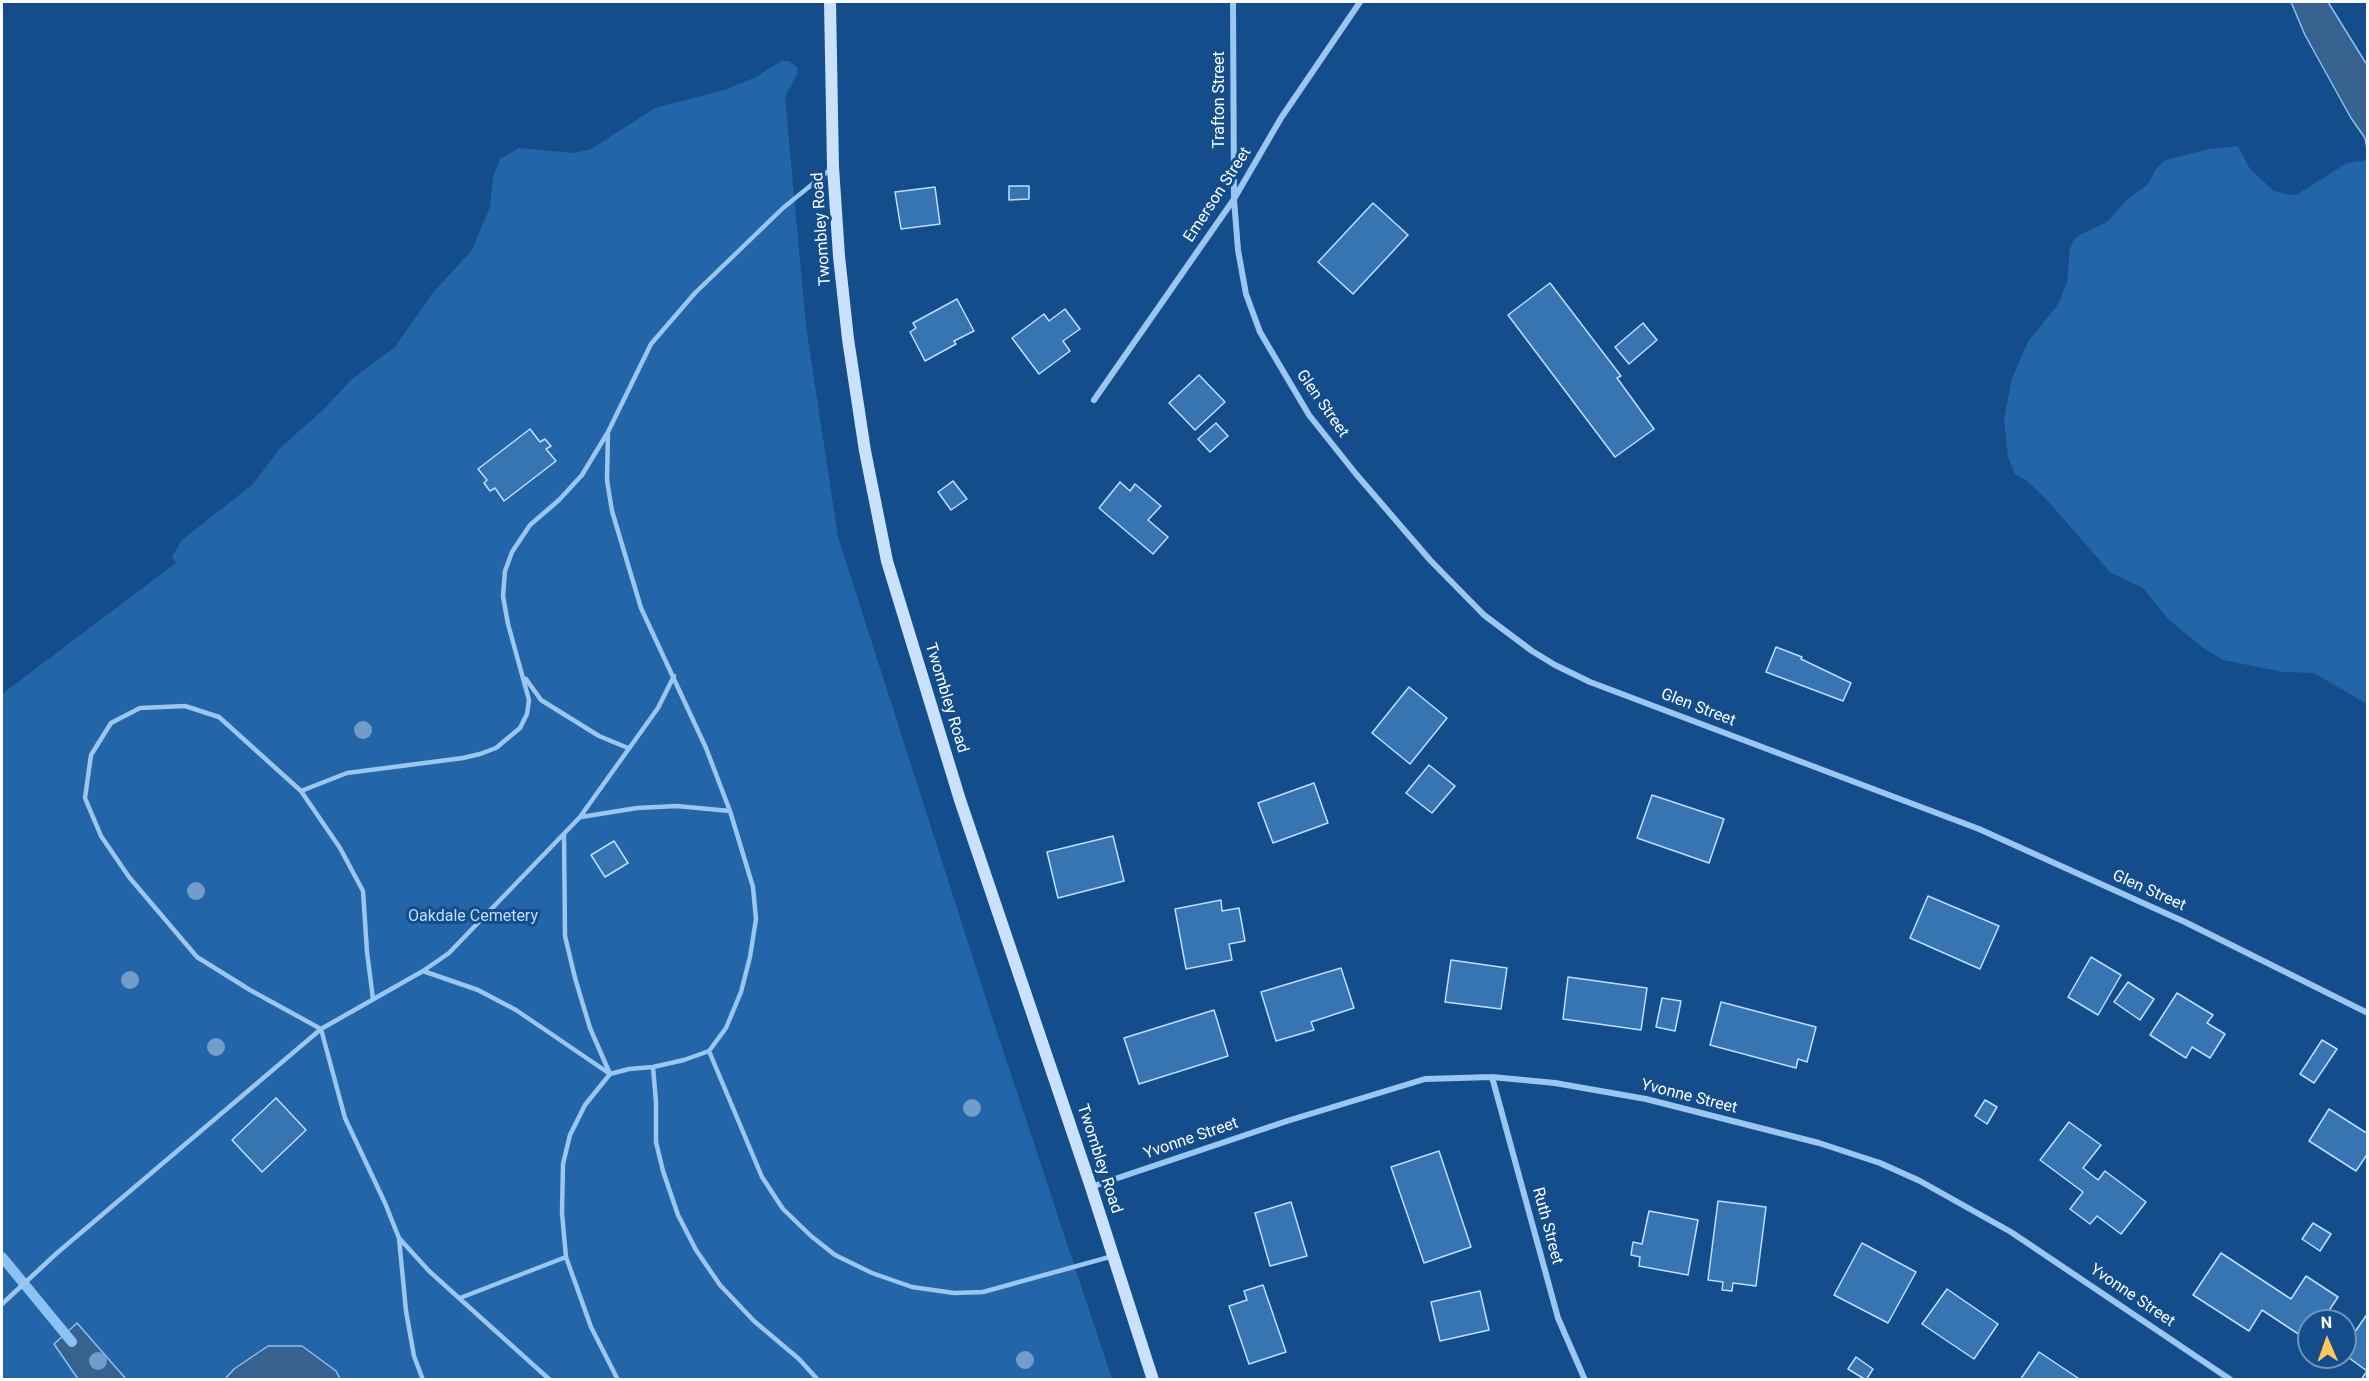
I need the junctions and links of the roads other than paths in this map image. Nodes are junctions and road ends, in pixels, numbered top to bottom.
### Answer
1 (831, 2) edge
2 (1233, 2) edge
3 (1360, 2) edge
4 (833, 167) junction
5 (1234, 199) junction
6 (1094, 400) dead end
7 (608, 432) junction
8 (523, 675) junction
9 (674, 676) junction
10 (628, 748) junction
11 (301, 791) junction
12 (730, 811) junction
13 (580, 817) junction
14 (564, 834) junction
15 (423, 971) junction
16 (373, 999) junction
17 (2367, 1013) edge
18 (321, 1029) junction
19 (709, 1052) junction
20 (653, 1067) junction
21 (610, 1074) junction
22 (1492, 1077) junction
23 (1091, 1187) junction
24 (399, 1238) junction
25 (1113, 1256) junction
26 (566, 1257) junction
27 (460, 1298) junction
28 (2, 1304) edge
29 (423, 1380) edge
30 (550, 1380) edge
31 (618, 1380) edge
32 (818, 1380) edge
33 (1153, 1380) edge
34 (1585, 1380) edge
35 (2231, 1380) edge

1 - 4 street, Twombley Road
2 - 5 street, Trafton Street
3 - 5 street, Emerson Street
4 - 7 lane
4 - 23 street, Twombley Road
5 - 6 street, Emerson Street
5 - 17 street, Glen Street
7 - 8 lane
7 - 9 lane
8 - 10 lane
8 - 11 lane
9 - 10 lane
9 - 12 lane
10 - 13 lane
11 - 16 lane
11 - 18 lane
12 - 13 lane
12 - 19 lane
13 - 14 lane
14 - 15 lane
14 - 21 lane
15 - 16 lane
15 - 21 lane
16 - 18 lane
18 - 24 lane
18 - 28 lane
19 - 20 lane
19 - 25 lane
20 - 21 lane
20 - 32 lane
21 - 26 lane
22 - 23 street, Yvonne Street
22 - 34 street, Ruth Street
22 - 35 street, Yvonne Street
23 - 25 street, Twombley Road
24 - 27 lane
24 - 29 lane
25 - 33 street, Twombley Road
26 - 27 lane
26 - 31 lane
27 - 30 lane

